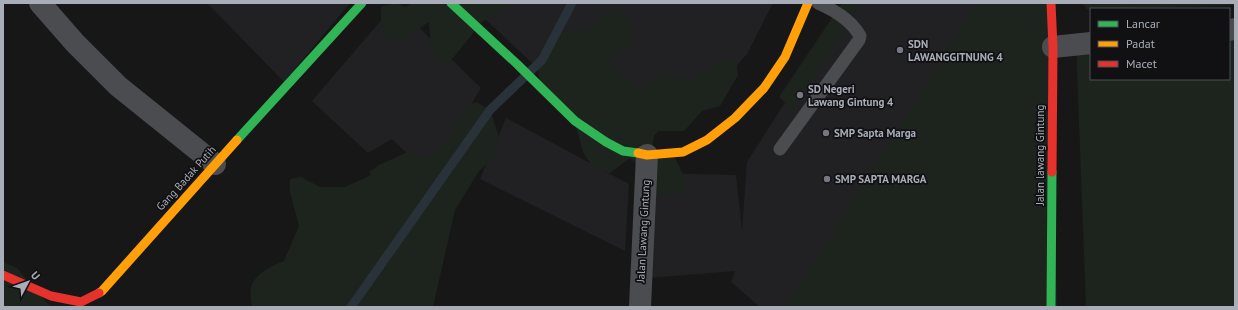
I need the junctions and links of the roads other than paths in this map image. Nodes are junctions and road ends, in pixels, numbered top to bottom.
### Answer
1 (40, 3) edge
2 (362, 3) edge
3 (808, 3) edge
4 (818, 3) edge
5 (1051, 3) edge
6 (458, 5) edge
7 (1090, 43) edge
8 (1053, 47) junction
9 (780, 149) dead end
10 (647, 155) junction
11 (215, 164) junction
12 (3, 275) edge
13 (640, 307) edge
14 (1051, 307) edge

1 - 11 street
2 - 11 street, Gang Badak Putih
3 - 10 street
4 - 9 lane
5 - 8 street, Jalan lawang Gintung
6 - 10 street
7 - 8 street
8 - 14 street, Jalan lawang Gintung
10 - 13 street, Jalan Lawang Gintung
11 - 12 street, Gang Badak Putih

